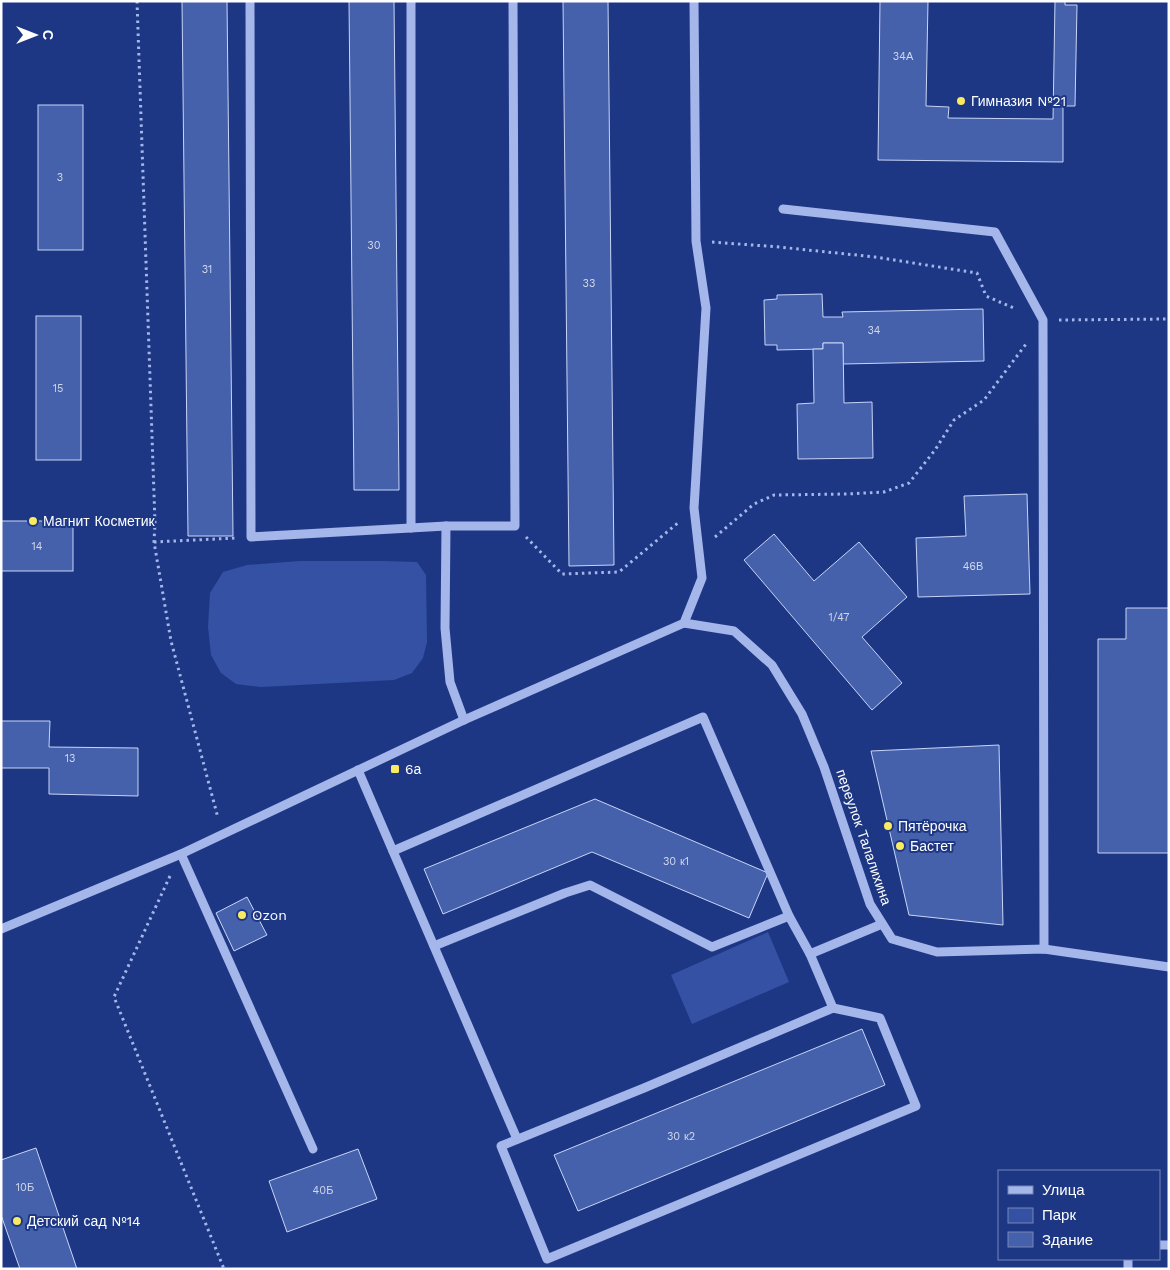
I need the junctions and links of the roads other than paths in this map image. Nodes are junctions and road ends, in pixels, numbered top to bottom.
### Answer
1 (250, 1) edge
2 (411, 1) edge
3 (513, 1) edge
4 (694, 1) edge
5 (783, 209) dead end
6 (446, 526) junction
7 (411, 528) junction
8 (684, 623) junction
9 (464, 720) junction
10 (358, 770) junction
11 (394, 851) junction
12 (181, 854) junction
13 (789, 916) junction
14 (882, 924) junction
15 (1, 929) edge
16 (434, 946) junction
17 (1044, 949) junction
18 (810, 954) junction
19 (1169, 968) edge
20 (833, 1008) junction
21 (517, 1139) junction
22 (313, 1148) dead end

1 - 7 street
2 - 7 street
3 - 6 street
4 - 8 street
5 - 17 street
6 - 7 street
6 - 9 street
8 - 9 street
8 - 14 street, переулок Талалихина
9 - 10 street
10 - 11 street
10 - 12 street
11 - 13 street
11 - 16 street
12 - 15 street
12 - 22 street
13 - 16 street
13 - 18 street
14 - 17 street, переулок Талалихина
14 - 18 street
16 - 21 street
17 - 19 street, переулок Талалихина
18 - 20 street
20 - 21 street
20 - 21 street

